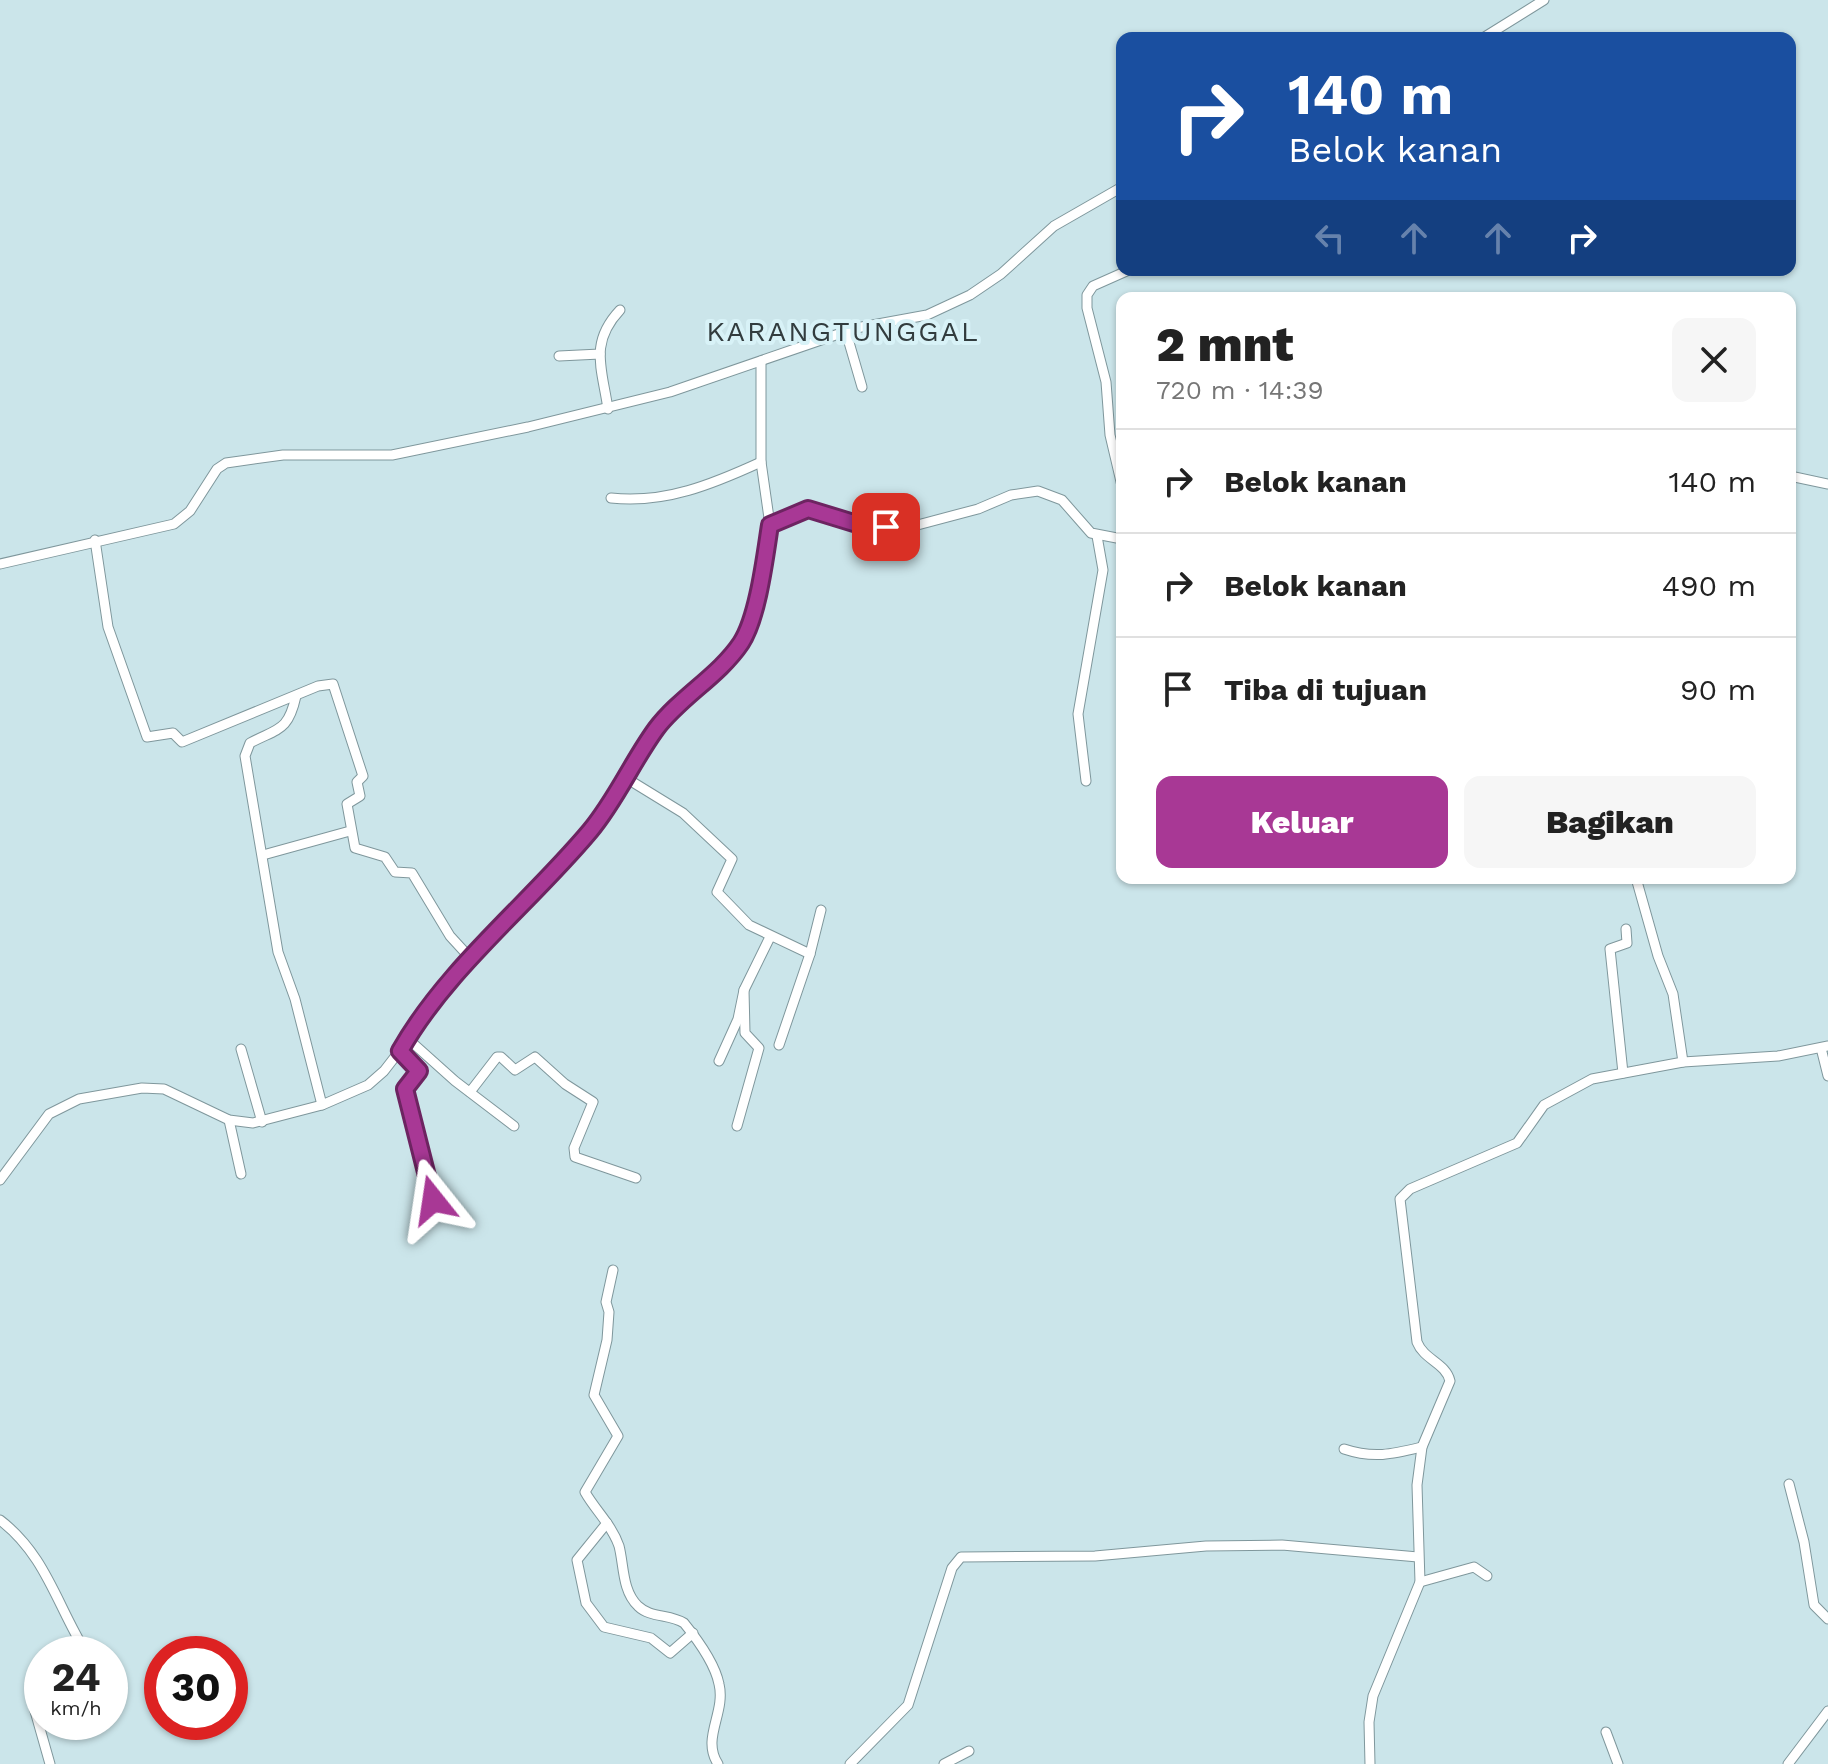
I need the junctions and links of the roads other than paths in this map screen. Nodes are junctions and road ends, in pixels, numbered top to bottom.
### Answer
1 (1544, 0) edge
2 (1493, 32) edge
3 (1116, 190) edge
4 (1116, 276) edge
5 (620, 310) dead end
6 (846, 332) junction
7 (600, 354) junction
8 (559, 356) dead end
9 (761, 361) junction
10 (862, 387) dead end
11 (608, 409) junction
12 (1116, 460) edge
13 (761, 462) junction
14 (1796, 477) edge
15 (1828, 484) edge
16 (611, 498) dead end
17 (770, 525) junction
18 (1097, 536) junction
19 (1116, 538) edge
20 (95, 540) junction
21 (0, 564) edge
22 (296, 696) junction
23 (626, 778) junction
24 (1086, 781) dead end
25 (350, 831) junction
26 (263, 855) junction
27 (1638, 884) edge
28 (821, 910) dead end
29 (1626, 929) dead end
30 (770, 937) junction
31 (810, 954) junction
32 (472, 960) junction
33 (744, 990) junction
34 (407, 1038) junction
35 (779, 1045) dead end
36 (1825, 1047) edge
37 (241, 1049) dead end
38 (400, 1051) junction
39 (719, 1061) dead end
40 (1683, 1062) junction
41 (1623, 1073) junction
42 (1828, 1076) edge
43 (470, 1092) junction
44 (322, 1105) junction
45 (229, 1120) junction
46 (262, 1122) junction
47 (514, 1126) dead end
48 (737, 1126) dead end
49 (241, 1174) dead end
50 (636, 1178) dead end
51 (0, 1180) edge
52 (433, 1200) dead end
53 (613, 1270) dead end
54 (1422, 1447) junction
55 (1344, 1449) dead end
56 (1789, 1484) dead end
57 (0, 1520) edge
58 (607, 1523) junction
59 (1418, 1557) junction
60 (1487, 1576) dead end
61 (1420, 1582) junction
62 (1828, 1619) edge
63 (693, 1633) junction
64 (74, 1636) edge
65 (1828, 1711) edge
66 (1606, 1732) dead end
67 (43, 1740) edge
68 (969, 1751) dead end
69 (50, 1764) edge
70 (718, 1764) edge
71 (850, 1764) edge
72 (944, 1764) edge
73 (1370, 1764) edge
74 (1618, 1764) edge
75 (1788, 1764) edge

1 - 2 street
3 - 6 street
4 - 12 street
5 - 7 street
6 - 9 street
6 - 10 street
7 - 8 street
7 - 11 street
9 - 11 street
9 - 13 street
11 - 20 street
13 - 16 street
13 - 17 street
14 - 15 street
17 - 18 street
17 - 23 street
18 - 19 street
18 - 24 street
20 - 21 street
20 - 22 street
22 - 25 street
22 - 26 street
23 - 30 street
23 - 32 street
25 - 26 street
25 - 32 street
26 - 44 street
27 - 40 street
28 - 31 street
29 - 41 street
30 - 31 street
30 - 33 street
31 - 35 street
32 - 34 street
33 - 39 street
33 - 48 street
34 - 38 street
34 - 43 street
36 - 40 street
36 - 42 street
37 - 46 street
38 - 44 street
38 - 52 street
40 - 41 street
41 - 54 street
43 - 47 street
43 - 50 street
44 - 46 street
45 - 46 street
45 - 49 street
45 - 51 street
53 - 58 street
54 - 55 street
54 - 59 street
56 - 62 street
57 - 64 street
58 - 63 street
58 - 63 street
59 - 61 street
59 - 71 street
60 - 61 street
61 - 73 street
63 - 70 street
65 - 75 street
66 - 74 street
67 - 69 street
68 - 72 street

